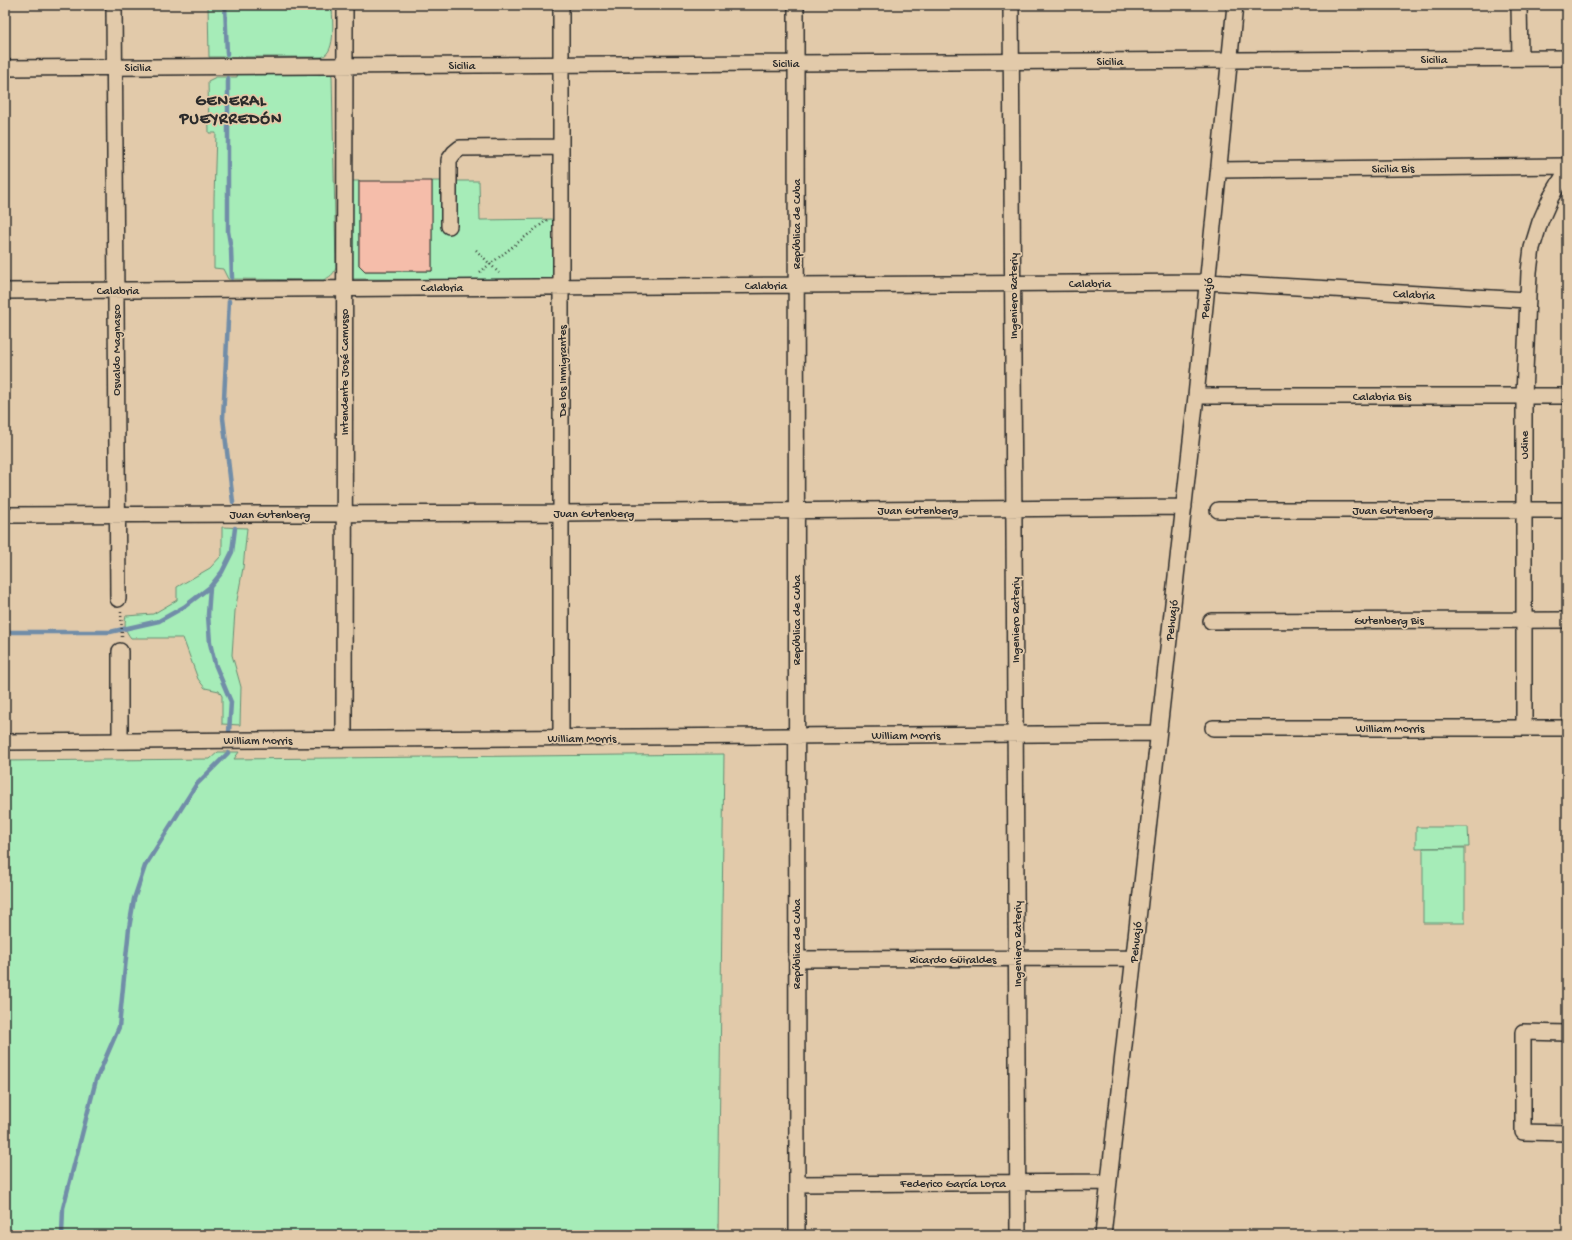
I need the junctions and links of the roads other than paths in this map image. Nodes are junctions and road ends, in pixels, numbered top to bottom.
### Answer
1 (114, 5) edge
2 (345, 5) edge
3 (561, 5) edge
4 (796, 5) edge
5 (1012, 5) edge
6 (1235, 5) edge
7 (1518, 5) edge
8 (1520, 58) junction
9 (1567, 58) edge
10 (1230, 60) junction
11 (1012, 61) junction
12 (796, 63) junction
13 (561, 64) junction
14 (345, 66) junction
15 (5, 68) edge
16 (114, 68) junction
17 (561, 147) junction
18 (1567, 166) edge
19 (1219, 170) junction
20 (1567, 170) edge
21 (449, 226) dead end
22 (1208, 282) junction
23 (1013, 284) junction
24 (796, 285) junction
25 (562, 287) junction
26 (344, 288) junction
27 (116, 290) junction
28 (5, 291) edge
29 (1527, 300) junction
30 (1196, 396) junction
31 (1524, 396) junction
32 (1567, 396) edge
33 (1184, 508) junction
34 (1014, 510) junction
35 (1218, 510) dead end
36 (1567, 510) edge
37 (796, 511) junction
38 (1524, 511) junction
39 (344, 513) junction
40 (561, 513) junction
41 (5, 515) edge
42 (117, 515) junction
43 (118, 599) dead end
44 (1524, 620) junction
45 (1567, 620) edge
46 (1211, 621) dead end
47 (120, 651) dead end
48 (1212, 728) dead end
49 (1524, 728) junction
50 (1567, 728) edge
51 (1016, 734) junction
52 (1158, 734) junction
53 (796, 736) junction
54 (561, 738) junction
55 (344, 739) junction
56 (120, 741) junction
57 (5, 742) edge
58 (1017, 958) junction
59 (1134, 958) junction
60 (796, 959) junction
61 (1567, 1033) edge
62 (1567, 1133) edge
63 (1109, 1182) junction
64 (1018, 1183) junction
65 (797, 1184) junction
66 (797, 1235) edge
67 (1018, 1235) edge
68 (1103, 1235) edge

1 - 16 street, Osvaldo Magnasco
2 - 14 street, Intendente José Camusso
3 - 13 street, De los Inmigrantes
4 - 12 street, República de Cuba
5 - 11 street, Ingeniero Rateriy
6 - 10 street, Pehuajó
7 - 8 street
8 - 9 street, Sicilia
8 - 10 street, Sicilia
10 - 11 street, Sicilia
10 - 19 street, Pehuajó
11 - 12 street, Sicilia
11 - 23 street, Ingeniero Rateriy
12 - 13 street, Sicilia
12 - 24 street, República de Cuba
13 - 14 street, Sicilia
13 - 17 street, De los Inmigrantes
14 - 16 street, Sicilia
14 - 26 street, Intendente José Camusso
15 - 16 street, Sicilia
16 - 27 street, Osvaldo Magnasco
17 - 21 street
17 - 25 street, De los Inmigrantes
18 - 19 street, Sicilia Bis
19 - 22 street, Pehuajó
20 - 29 street, Udine
22 - 23 street, Calabria
22 - 29 street, Calabria
22 - 30 street, Pehuajó
23 - 24 street, Calabria
23 - 34 street, Ingeniero Rateriy
24 - 25 street, Calabria
24 - 37 street, República de Cuba
25 - 26 street, Calabria
25 - 40 street, De los Inmigrantes
26 - 27 street, Calabria
26 - 39 street, Intendente José Camusso
27 - 28 street, Calabria
27 - 42 street, Osvaldo Magnasco
29 - 31 street, Udine
30 - 31 street, Calabria Bis
30 - 33 street, Pehuajó
31 - 32 street, Calabria Bis
31 - 38 street, Udine
33 - 34 street, Juan Gutenberg
33 - 52 street, Pehuajó
34 - 37 street, Juan Gutenberg
34 - 51 street, Ingeniero Rateriy
35 - 38 street, Juan Gutenberg
36 - 38 street, Juan Gutenberg
37 - 40 street, Juan Gutenberg
37 - 53 street, República de Cuba
38 - 44 street, Udine
39 - 40 street, Juan Gutenberg
39 - 42 street, Juan Gutenberg
39 - 55 street, Intendente José Camusso
40 - 54 street, De los Inmigrantes
41 - 42 street, Juan Gutenberg
42 - 43 street, Osvaldo Magnasco
44 - 45 street, Gutenberg Bis
44 - 46 street, Gutenberg Bis
44 - 49 street, Udine
47 - 56 street
48 - 49 street, William Morris
49 - 50 street, William Morris
51 - 52 street, William Morris
51 - 53 street, William Morris
51 - 58 street, Ingeniero Rateriy
52 - 59 street, Pehuajó
53 - 54 street, William Morris
53 - 60 street, República de Cuba
54 - 55 street, William Morris
55 - 56 street, William Morris
56 - 57 street, William Morris
58 - 59 street, Ricardo Güiraldes
58 - 60 street, Ricardo Güiraldes
58 - 64 street, Ingeniero Rateriy
59 - 63 street, Pehuajó
60 - 65 street, República de Cuba
61 - 62 street
63 - 64 street, Federico García Lorca
63 - 68 street, Pehuajó
64 - 65 street, Federico García Lorca
64 - 67 street, Ingeniero Rateriy
65 - 66 street, República de Cuba

